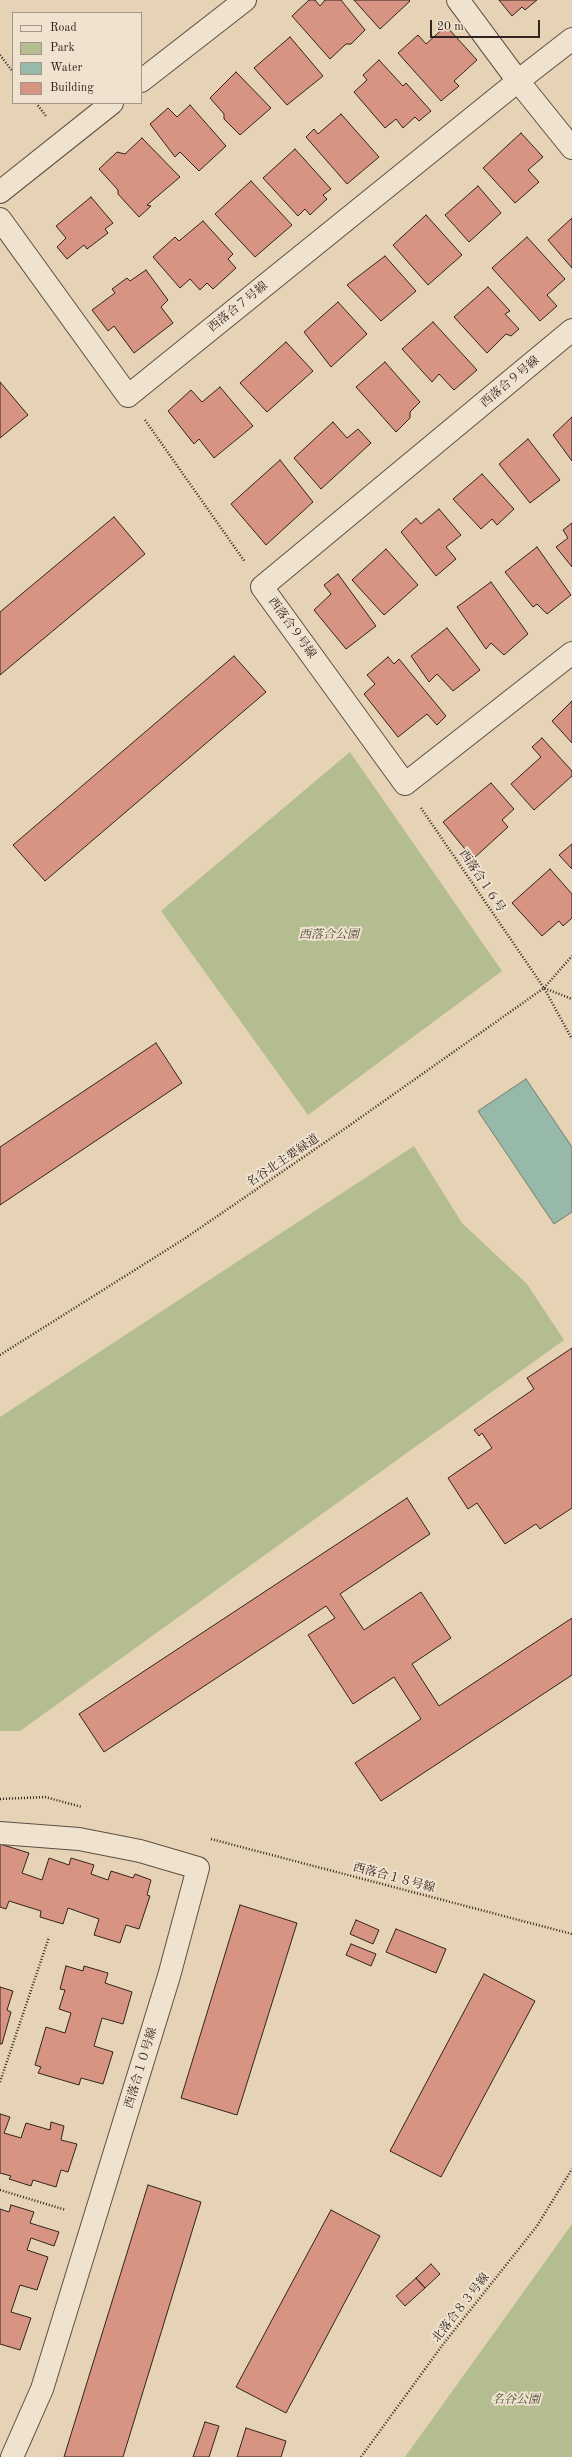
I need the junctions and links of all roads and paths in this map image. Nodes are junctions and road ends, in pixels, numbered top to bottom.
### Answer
1 (245, 0) edge
2 (458, 0) edge
3 (572, 39) edge
4 (0, 55) edge
5 (12, 71) edge
6 (142, 79) edge
7 (518, 81) junction
8 (111, 104) edge
9 (572, 148) edge
10 (0, 192) edge
11 (0, 219) edge
12 (572, 330) edge
13 (128, 396) junction
14 (262, 587) junction
15 (572, 653) edge
16 (405, 784) junction
17 (572, 956) edge
18 (544, 988) junction
19 (572, 999) edge
20 (572, 1039) edge
21 (0, 1355) edge
22 (0, 1833) edge
23 (212, 1839) dead end
24 (572, 1934) edge
25 (49, 1937) dead end
26 (0, 2082) edge
27 (572, 2169) edge
28 (0, 2190) edge
29 (93, 2219) junction
30 (12, 2457) edge
31 (361, 2457) edge

1 - 6 street
2 - 7 street
3 - 7 street, 西落合７号線
4 - 5 path
7 - 9 street
7 - 13 street, 西落合７号線
8 - 10 street
11 - 13 street
12 - 14 street, 西落合９号線
13 - 14 path
14 - 16 street, 西落合９号線
15 - 16 street
16 - 18 path, 西落合１６号
17 - 18 path, 名谷北主要緑道
18 - 19 path
18 - 20 path
18 - 21 path, 名谷北主要緑道
22 - 29 street, 西落合１０号線
23 - 24 path, 西落合１８号線
25 - 26 path
27 - 31 path, 北落合８３号線
28 - 29 path
29 - 30 street, 西落合１０号線

